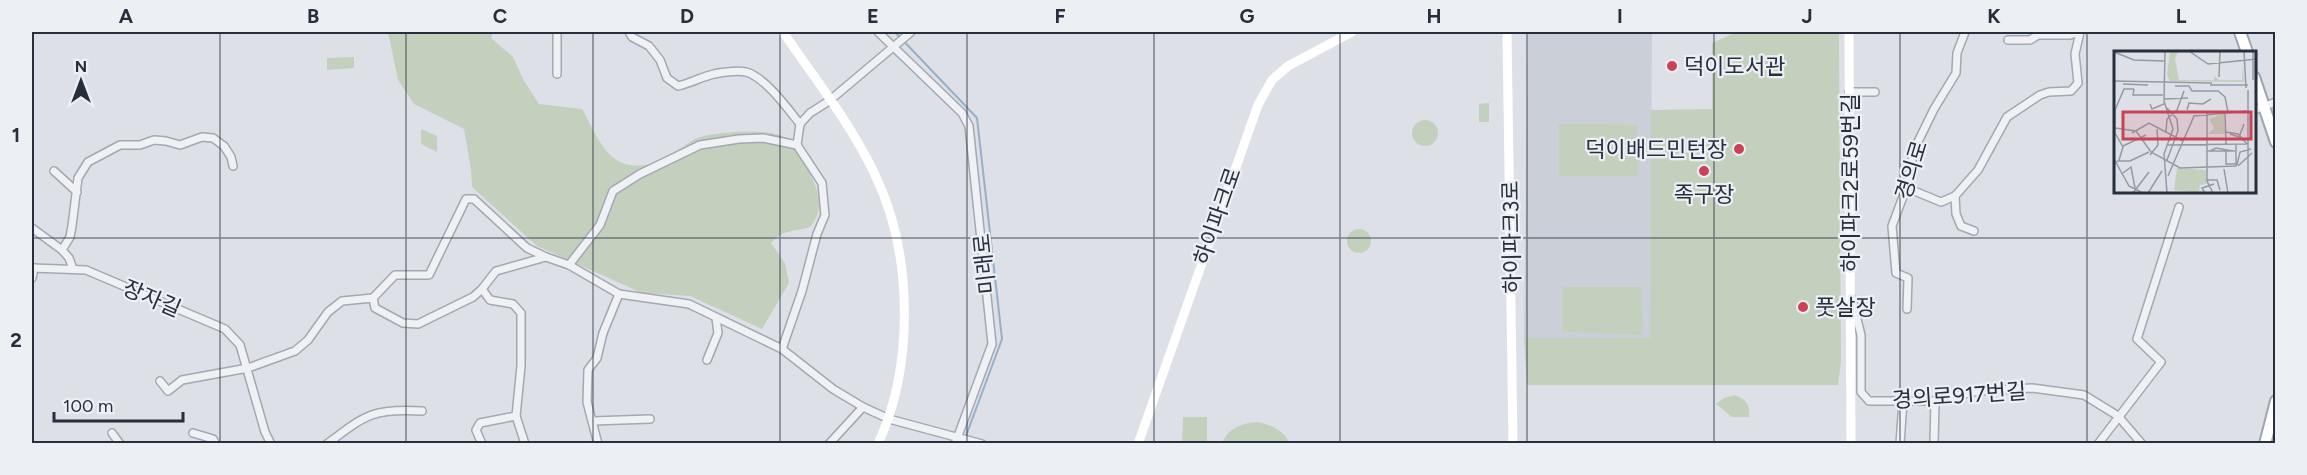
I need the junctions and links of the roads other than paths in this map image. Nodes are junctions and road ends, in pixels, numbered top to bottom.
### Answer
1 (557, 32) edge
2 (629, 32) edge
3 (783, 32) edge
4 (878, 32) edge
5 (1352, 32) edge
6 (1508, 32) edge
7 (1849, 32) edge
8 (1965, 32) edge
9 (2079, 32) edge
10 (2240, 32) edge
11 (910, 33) edge
12 (2007, 40) dead end
13 (895, 45) junction
14 (2247, 51) edge
15 (557, 74) dead end
16 (2256, 88) edge
17 (1850, 92) junction
18 (1875, 92) dead end
19 (829, 101) junction
20 (2276, 102) edge
21 (2260, 109) edge
22 (800, 124) junction
23 (2276, 142) edge
24 (797, 145) junction
25 (233, 166) dead end
26 (54, 171) dead end
27 (1907, 188) junction
28 (77, 192) junction
29 (1955, 196) junction
30 (2179, 207) dead end
31 (32, 228) edge
32 (1974, 231) dead end
33 (62, 250) junction
34 (546, 257) junction
35 (569, 265) junction
36 (33, 268) edge
37 (73, 269) junction
38 (32, 278) edge
39 (482, 289) junction
40 (1850, 293) junction
41 (619, 294) junction
42 (373, 298) junction
43 (1907, 309) dead end
44 (716, 318) junction
45 (782, 349) junction
46 (707, 360) dead end
47 (248, 368) junction
48 (160, 381) dead end
49 (1903, 401) junction
50 (1935, 401) junction
51 (2276, 401) edge
52 (863, 407) junction
53 (422, 411) dead end
54 (516, 416) junction
55 (2118, 417) junction
56 (650, 419) dead end
57 (889, 419) junction
58 (593, 422) junction
59 (112, 433) dead end
60 (193, 433) dead end
61 (958, 439) edge
62 (978, 442) edge
63 (120, 444) edge
64 (216, 444) edge
65 (271, 444) edge
66 (327, 444) edge
67 (482, 444) edge
68 (525, 444) edge
69 (598, 444) edge
70 (829, 444) edge
71 (878, 444) edge
72 (1138, 444) edge
73 (1513, 444) edge
74 (1851, 444) edge
75 (1900, 444) edge
76 (1934, 444) edge
77 (2098, 444) edge
78 (2142, 444) edge
79 (2265, 444) edge

1 - 15 street
2 - 22 street
3 - 19 street
4 - 13 street, 미래로
5 - 72 street, 하이파크로
6 - 73 street, 하이파크3로
7 - 17 street, 하이파크2로59번길
8 - 27 street, 경의로
9 - 12 street
9 - 29 street
10 - 14 main road
11 - 13 street
13 - 19 street
13 - 61 street, 미래로
16 - 21 main road
17 - 18 street
17 - 40 street, 하이파크2로59번길
19 - 22 street
19 - 57 street
20 - 21 street
21 - 23 main road
22 - 24 street
24 - 35 street
24 - 45 street
25 - 28 street
26 - 28 street
27 - 29 street
27 - 43 street, 경의로
28 - 33 street
29 - 32 street
30 - 55 street
31 - 33 street
33 - 37 street
34 - 35 street
34 - 39 street
34 - 42 street
35 - 41 street
36 - 37 street, 장자길
36 - 38 street
37 - 47 street, 장자길
39 - 42 street
39 - 54 street
40 - 49 street, 경의로917번길
40 - 74 street, 하이파크2로59번길
41 - 44 street
41 - 58 street
42 - 47 street
44 - 45 street
44 - 46 street
45 - 52 street
47 - 48 street
47 - 65 street, 장자길
49 - 50 street, 경의로917번길
49 - 75 street
50 - 55 street, 경의로917번길
50 - 76 street
51 - 79 main road
52 - 57 street
52 - 70 street
53 - 66 street
54 - 67 street
54 - 68 street
55 - 77 street
55 - 78 street, 경의로917번길
56 - 58 street
57 - 61 street
57 - 71 street
58 - 69 street
59 - 63 street
60 - 64 street
61 - 62 street

